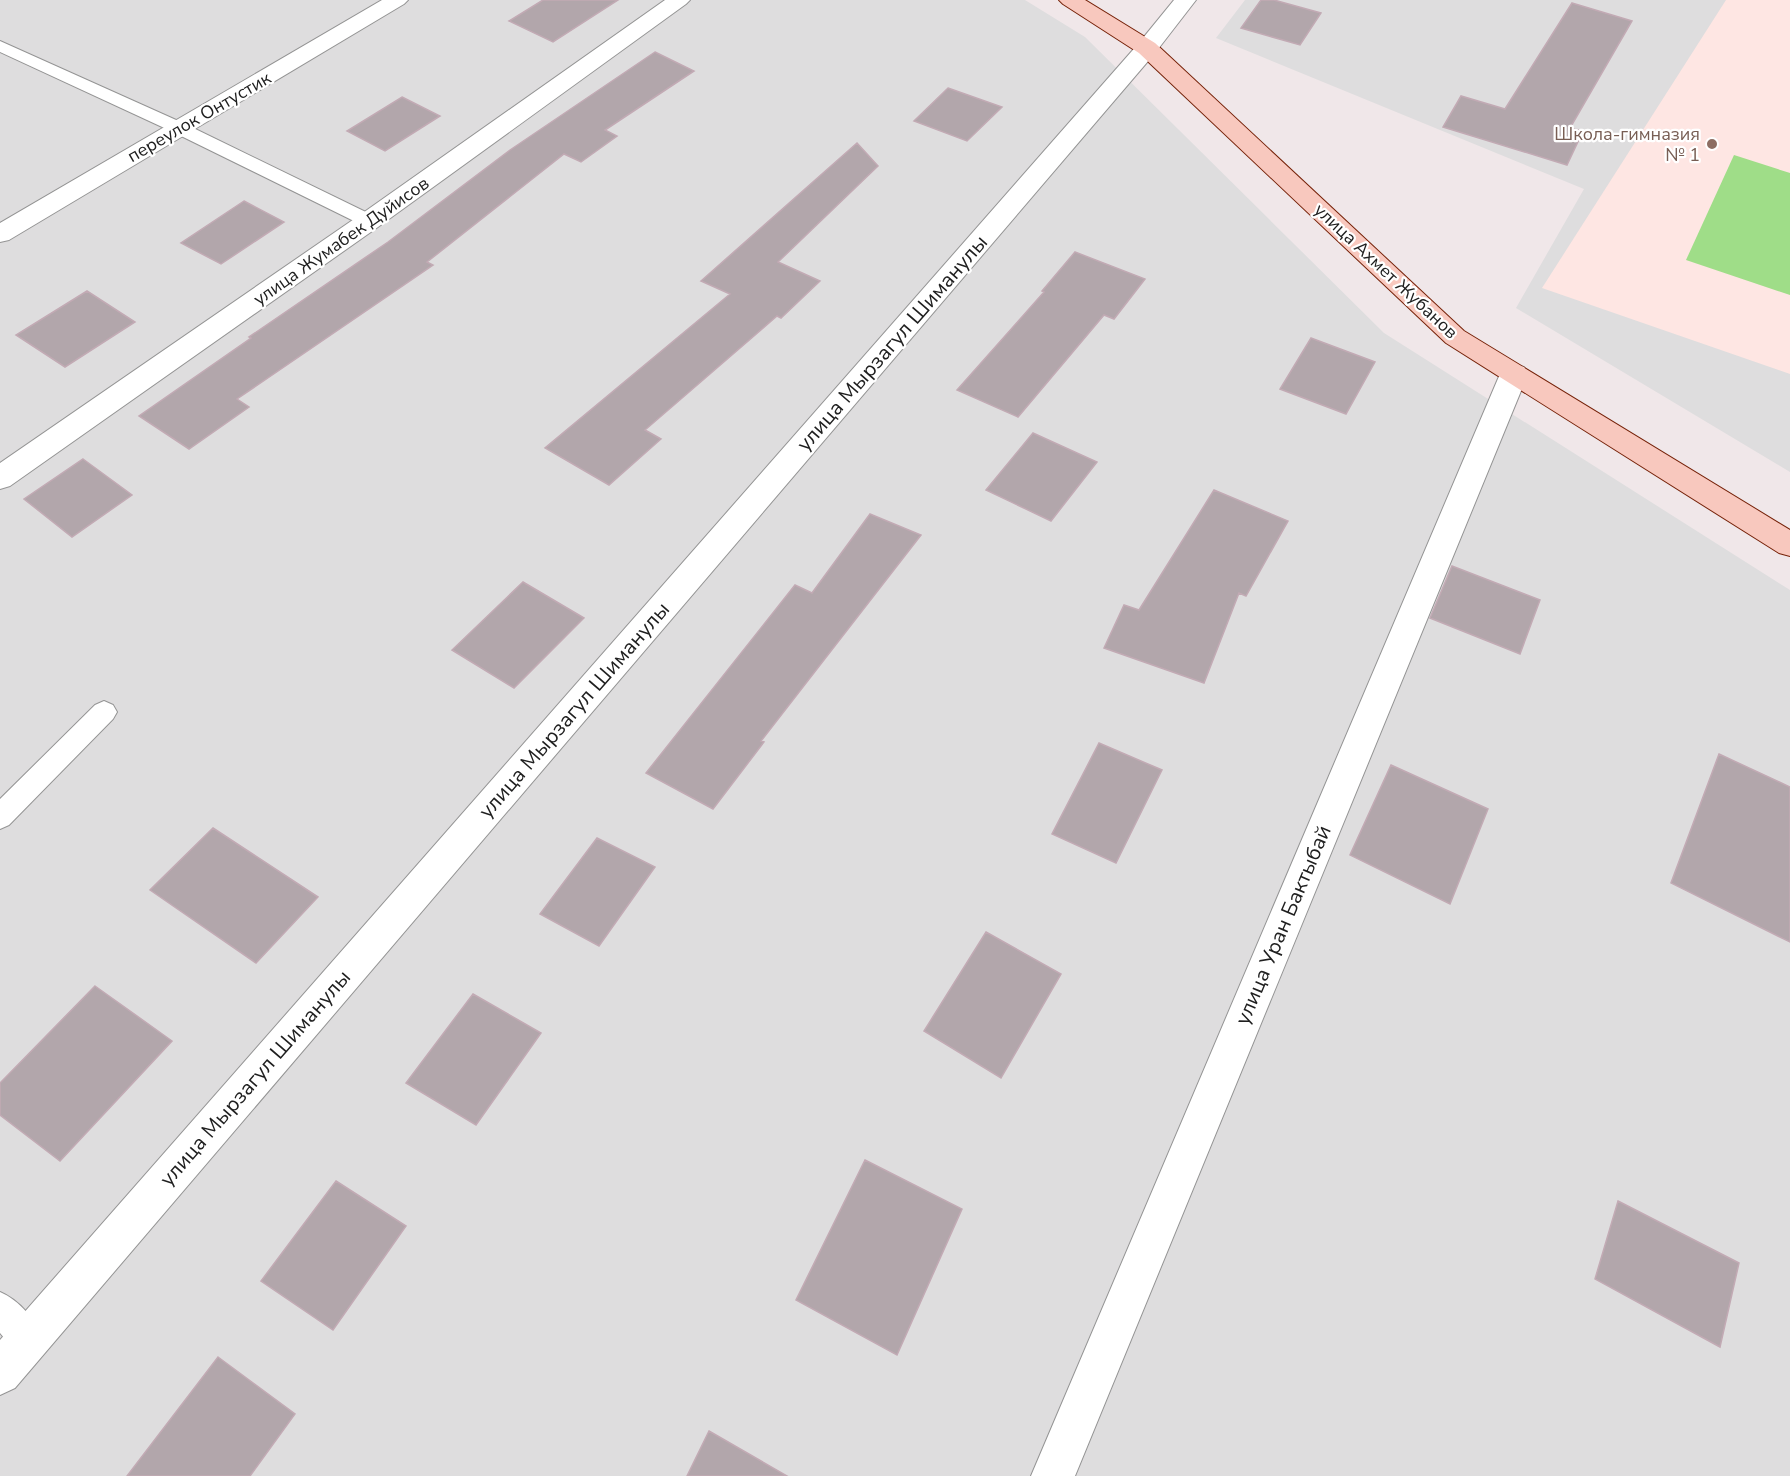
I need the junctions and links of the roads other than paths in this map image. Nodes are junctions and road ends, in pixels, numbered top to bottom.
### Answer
1 (397, 0) edge
2 (679, 0) edge
3 (1070, 0) edge
4 (1185, 0) edge
5 (0, 46) edge
6 (1147, 48) junction
7 (179, 129) junction
8 (369, 222) junction
9 (0, 234) edge
10 (1514, 374) junction
11 (0, 478) edge
12 (1790, 545) edge
13 (104, 712) dead end
14 (0, 817) edge
15 (0, 1308) edge
16 (28, 1340) junction
17 (0, 1373) edge
18 (1053, 1476) edge

1 - 7 street, переулок Онтустик
2 - 8 street, улица Жумабек Дуйисов
3 - 6 main road, улица Ахмет Жубанов
4 - 6 street, улица Мырзагул Шиманулы
5 - 7 lane
6 - 10 main road, улица Ахмет Жубанов
6 - 16 street, улица Мырзагул Шиманулы
7 - 8 lane
7 - 9 street, переулок Онтустик
8 - 11 street, улица Жумабек Дуйисов
10 - 12 main road, улица Ахмет Жубанов
10 - 18 street, улица Уран Бактыбай
13 - 14 lane
15 - 16 lane
16 - 17 street, улица Мырзагул Шиманулы

